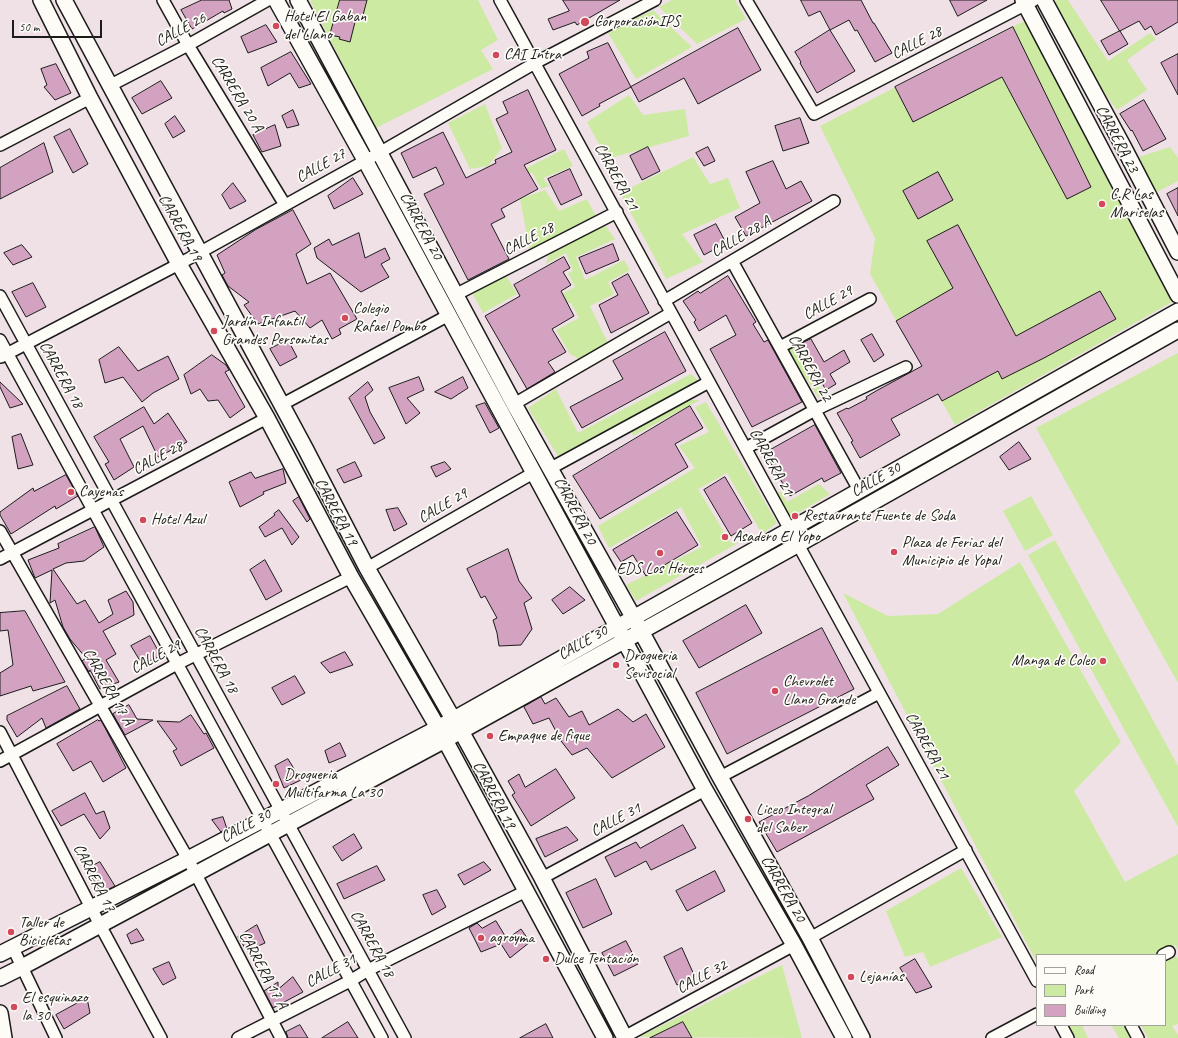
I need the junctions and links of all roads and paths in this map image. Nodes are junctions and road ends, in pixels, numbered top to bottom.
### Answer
1 (41, 0) edge
2 (64, 0) edge
3 (162, 0) edge
4 (268, 0) edge
5 (276, 0) edge
6 (298, 0) edge
7 (500, 0) edge
8 (746, 0) edge
9 (1044, 0) edge
10 (649, 1) edge
11 (1028, 2) edge
12 (188, 45) junction
13 (535, 62) junction
14 (109, 86) junction
15 (90, 98) junction
16 (0, 145) edge
17 (379, 153) junction
18 (365, 160) junction
19 (834, 201) dead end
20 (285, 204) junction
21 (617, 212) junction
22 (1178, 252) edge
23 (199, 253) junction
24 (732, 261) junction
25 (179, 264) junction
26 (455, 295) junction
27 (1178, 295) edge
28 (0, 296) edge
29 (870, 299) dead end
30 (664, 301) junction
31 (1178, 311) edge
32 (671, 313) junction
33 (449, 315) junction
34 (1178, 330) edge
35 (0, 340) edge
36 (25, 344) junction
37 (780, 347) junction
38 (3, 355) edge
39 (906, 367) dead end
40 (709, 382) junction
41 (514, 404) junction
42 (281, 405) junction
43 (815, 410) junction
44 (267, 418) junction
45 (746, 448) junction
46 (551, 468) junction
47 (535, 472) junction
48 (859, 490) junction
49 (111, 500) junction
50 (93, 510) junction
51 (790, 529) junction
52 (0, 530) edge
53 (798, 544) junction
54 (13, 552) junction
55 (0, 559) edge
56 (367, 568) junction
57 (351, 577) junction
58 (633, 618) junction
59 (617, 627) junction
60 (641, 631) junction
61 (624, 641) junction
62 (195, 654) junction
63 (177, 664) junction
64 (880, 693) junction
65 (100, 706) junction
66 (457, 725) junction
67 (0, 732) edge
68 (441, 734) junction
69 (11, 755) junction
70 (0, 760) edge
71 (720, 777) junction
72 (705, 790) junction
73 (280, 810) junction
74 (262, 820) junction
75 (287, 824) junction
76 (270, 834) junction
77 (966, 850) junction
78 (188, 859) junction
79 (195, 874) junction
80 (542, 878) junction
81 (526, 891) junction
82 (92, 907) junction
83 (100, 925) junction
84 (810, 938) junction
85 (794, 945) junction
86 (6, 951) edge
87 (22, 967) junction
88 (368, 970) junction
89 (0, 978) edge
90 (1036, 979) edge
91 (350, 980) junction
92 (0, 1013) edge
93 (1036, 1015) edge
94 (272, 1020) junction
95 (1062, 1026) edge
96 (1132, 1026) edge
97 (625, 1037) edge
98 (4, 1038) edge
99 (56, 1038) edge
100 (161, 1038) edge
101 (238, 1038) edge
102 (281, 1038) edge
103 (382, 1038) edge
104 (405, 1038) edge
105 (605, 1038) edge
106 (844, 1038) edge
107 (862, 1038) edge
108 (992, 1038) edge
109 (1068, 1038) edge
110 (1138, 1038) edge

1 - 15 main road, CARRERA 19
2 - 14 main road, CARRERA 19
3 - 12 street, CARRERA 20 A
4 - 12 street, CALLE 26
5 - 18 main road, CARRERA 20
6 - 17 main road, CARRERA 20
7 - 13 street, CARRERA 21
8 - 11 street, CALLE 28
9 - 22 main road, CARRERA 23
10 - 13 street, CALLE 27
11 - 27 main road, CARRERA 23
12 - 14 street, CALLE 26
12 - 20 street, CARRERA 20 A
13 - 17 street, CALLE 27
13 - 21 street, CARRERA 21
14 - 23 main road, CARRERA 19
15 - 16 street
15 - 25 main road, CARRERA 19
17 - 18 street, CALLE 27
17 - 26 main road, CARRERA 20
18 - 20 street, CALLE 27
18 - 33 main road, CARRERA 20
19 - 24 street, CALLE 28 A
20 - 23 street, CALLE 27
21 - 26 street, CALLE 28
21 - 30 street, CARRERA 21
23 - 25 street, CALLE 27
23 - 42 main road, CARRERA 19
24 - 30 street, CALLE 28 A
24 - 37 street, CARRERA 22
25 - 36 street, CALLE 27
25 - 44 main road, CARRERA 19
26 - 41 main road, CARRERA 20
28 - 36 street, CARRERA 18
29 - 37 street, CALLE 29
30 - 32 street, CARRERA 21
31 - 48 main road, CALLE 30
32 - 40 street, CARRERA 21
32 - 41 street
33 - 42 street
33 - 47 main road, CARRERA 20
34 - 53 main road, CALLE 30
35 - 38 street
36 - 38 street, CALLE 27
36 - 49 street, CARRERA 18
37 - 43 street, CARRERA 22
38 - 50 street
39 - 43 street
40 - 45 street, CARRERA 21
40 - 46 street
41 - 46 main road, CARRERA 20
42 - 56 main road, CARRERA 19
43 - 45 street
43 - 48 street, CARRERA 22
44 - 49 street, CALLE 28
44 - 57 main road, CARRERA 19
45 - 51 street, CARRERA 21
46 - 58 main road, CARRERA 20
47 - 56 street, CALLE 29
47 - 59 main road, CARRERA 20
48 - 51 main road, CALLE 30
49 - 50 street, CALLE 28
49 - 62 street, CARRERA 18
50 - 54 street, CALLE 28
50 - 63 street
51 - 53 street, CARRERA 21
51 - 58 main road, CALLE 30
52 - 54 street, CARRERA 17 A
53 - 60 main road, CALLE 30
53 - 64 street, CARRERA 21
54 - 55 street, CALLE 28
54 - 65 street, CARRERA 17 A
56 - 66 main road, CARRERA 19
57 - 62 street, CALLE 29
57 - 68 main road, CARRERA 19
58 - 59 main road, CALLE 30
58 - 60 main road, CARRERA 20
59 - 61 main road, CARRERA 20
59 - 66 main road, CALLE 30
60 - 61 main road, CALLE 30
60 - 71 main road, CARRERA 20
61 - 66 main road, CALLE 30
61 - 72 main road, CARRERA 20
62 - 63 street, CALLE 29
62 - 73 street, CARRERA 18
63 - 65 street, CALLE 29
63 - 74 street
64 - 71 street
64 - 77 street, CARRERA 21
65 - 69 street, CALLE 29
65 - 78 street, CARRERA 17 A
66 - 68 main road, CALLE 30
66 - 80 main road, CARRERA 19
67 - 69 street, CARRERA 17
68 - 73 main road, CALLE 30
68 - 75 main road, CALLE 30
68 - 81 main road, CARRERA 19
69 - 70 street, CALLE 29
69 - 82 street, CARRERA 17
71 - 84 main road, CARRERA 20
72 - 80 street, CALLE 31
72 - 85 main road, CARRERA 20
73 - 74 main road, CALLE 30
73 - 75 street, CARRERA 18
74 - 76 street
74 - 78 main road, CALLE 30
75 - 76 main road, CALLE 30
75 - 88 street, CARRERA 18
76 - 79 main road, CALLE 30
76 - 91 street
77 - 84 street
77 - 90 street, CARRERA 21
78 - 79 street, CARRERA 17 A
78 - 82 main road, CALLE 30
79 - 83 main road, CALLE 30
79 - 94 street, CARRERA 17 A
80 - 97 main road, CARRERA 19
81 - 88 street, CALLE 31
81 - 105 main road, CARRERA 19
82 - 83 street, CARRERA 17
82 - 86 main road, CALLE 30
83 - 87 main road, CALLE 30
83 - 100 street, CARRERA 17
84 - 107 main road, CARRERA 20
85 - 97 street, CALLE 32
85 - 106 main road, CARRERA 20
86 - 87 street
87 - 89 main road, CALLE 30
87 - 99 street
88 - 91 street, CALLE 31
88 - 104 street, CARRERA 18
91 - 94 street, CALLE 31
91 - 103 street
92 - 98 main road
93 - 108 street
94 - 101 street, CALLE 31
94 - 102 street, CARRERA 17 A
95 - 109 street
96 - 110 street

